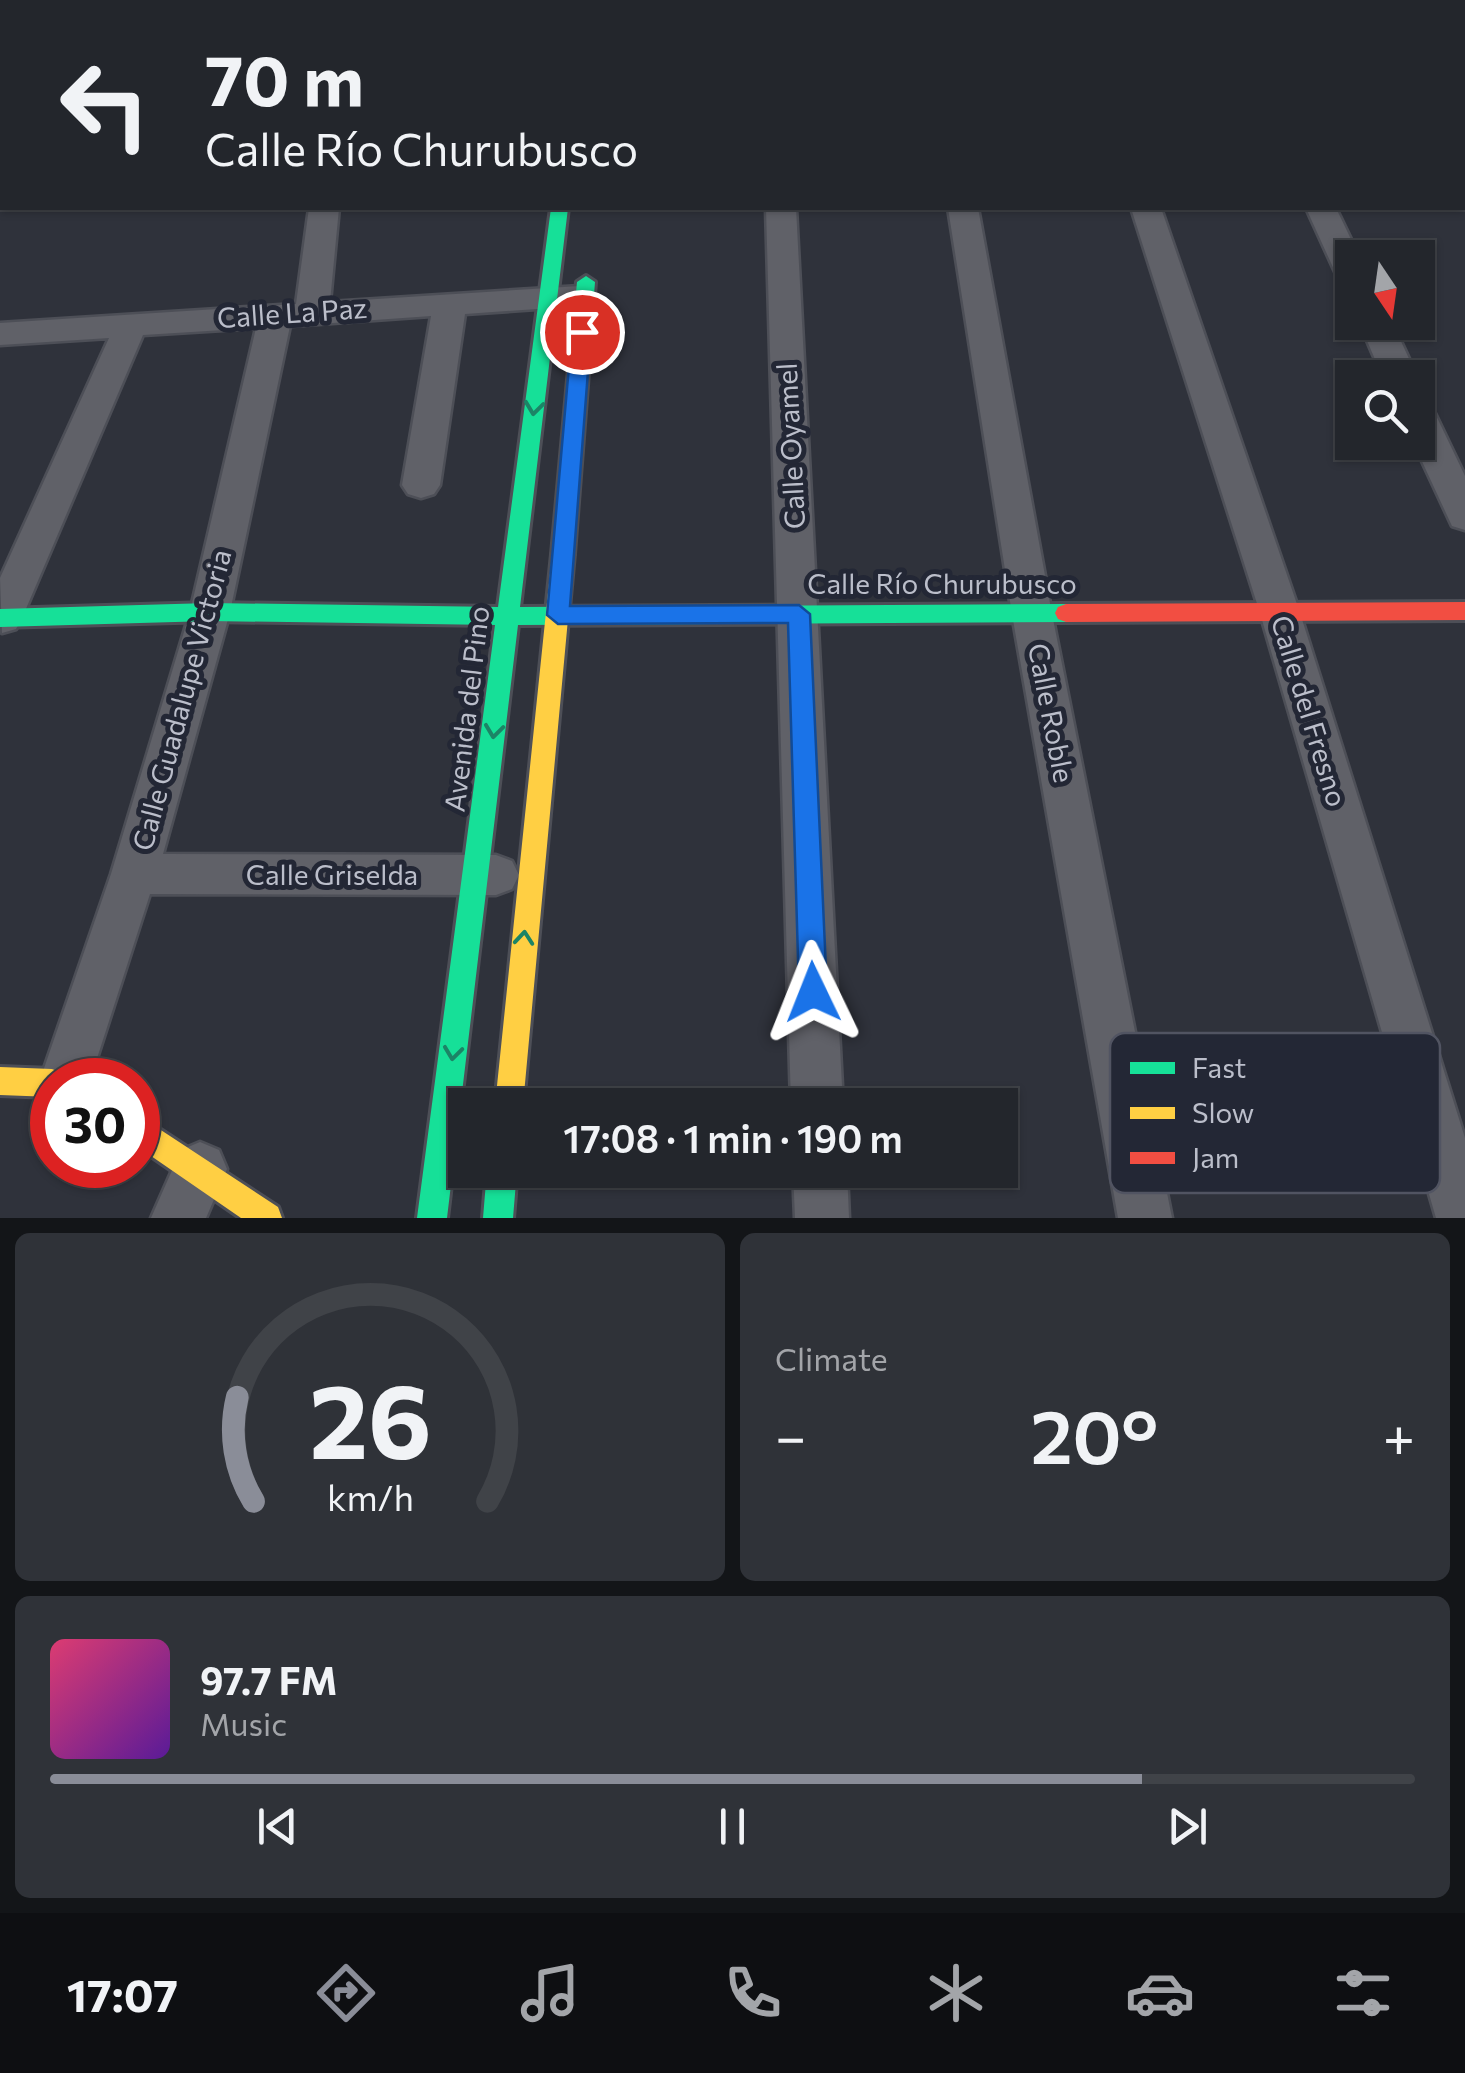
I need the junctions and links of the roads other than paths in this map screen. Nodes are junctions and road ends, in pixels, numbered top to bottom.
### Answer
1 (323, 210) edge
2 (559, 210) edge
3 (781, 210) edge
4 (963, 210) edge
5 (1147, 210) edge
6 (1323, 210) edge
7 (1337, 240) edge
8 (588, 261) dead end
9 (584, 296) junction
10 (548, 298) junction
11 (450, 303) junction
12 (294, 313) junction
13 (132, 323) junction
14 (0, 334) edge
15 (1435, 451) edge
16 (421, 485) dead end
17 (1465, 516) edge
18 (1465, 611) edge
19 (210, 612) junction
20 (1280, 613) junction
21 (799, 614) junction
22 (1032, 614) junction
23 (558, 615) junction
24 (509, 616) junction
25 (1, 618) edge
26 (134, 874) junction
27 (476, 876) junction
28 (530, 876) junction
29 (1110, 1033) edge
30 (1406, 1033) edge
31 (72, 1058) edge
32 (0, 1081) edge
33 (30, 1082) edge
34 (510, 1088) edge
35 (816, 1088) edge
36 (160, 1144) edge
37 (1440, 1145) edge
38 (200, 1169) junction
39 (500, 1188) edge
40 (821, 1188) edge
41 (1140, 1193) edge
42 (178, 1218) edge
43 (267, 1218) edge
44 (432, 1218) edge
45 (498, 1218) edge
46 (822, 1218) edge
47 (1145, 1218) edge
48 (1462, 1218) edge

1 - 12 street, Calle Guadalupe Victoria
2 - 10 main road, Avenida del Pino
3 - 21 street, Calle Oyamel
4 - 22 street, Calle Roble
5 - 20 street, Calle del Fresno
6 - 7 street
8 - 9 main road
9 - 10 street, Calle La Paz
9 - 23 main road
10 - 11 street, Calle La Paz
10 -> 24 main road, Avenida del Pino
11 - 12 street, Calle La Paz
11 - 16 street
12 - 13 street, Calle La Paz
12 - 19 street, Calle Guadalupe Victoria
13 - 14 street, Calle La Paz
13 - 25 street
15 - 17 street
18 - 20 main road, Calle Río Churubusco
19 - 24 main road, Calle Río Churubusco
19 - 25 main road, Calle Río Churubusco
19 - 26 street, Calle Guadalupe Victoria
20 - 22 main road, Calle Río Churubusco
20 - 30 street, Calle del Fresno
21 - 22 main road, Calle Río Churubusco
21 - 23 main road, Calle Río Churubusco
21 - 35 street, Calle Oyamel
22 - 29 street, Calle Roble
23 - 24 main road, Calle Río Churubusco
23 - 28 main road
24 -> 27 main road, Avenida del Pino
26 - 27 street, Calle Griselda
26 - 31 street, Calle Guadalupe Victoria
27 - 28 street, Calle Griselda
27 -> 44 main road, Avenida del Pino
34 -> 28 main road
32 - 33 main road
36 - 38 main road
37 - 48 street, Calle del Fresno
38 - 42 street
38 - 43 main road
39 - 45 main road
40 - 46 street
41 - 47 street, Calle Roble

